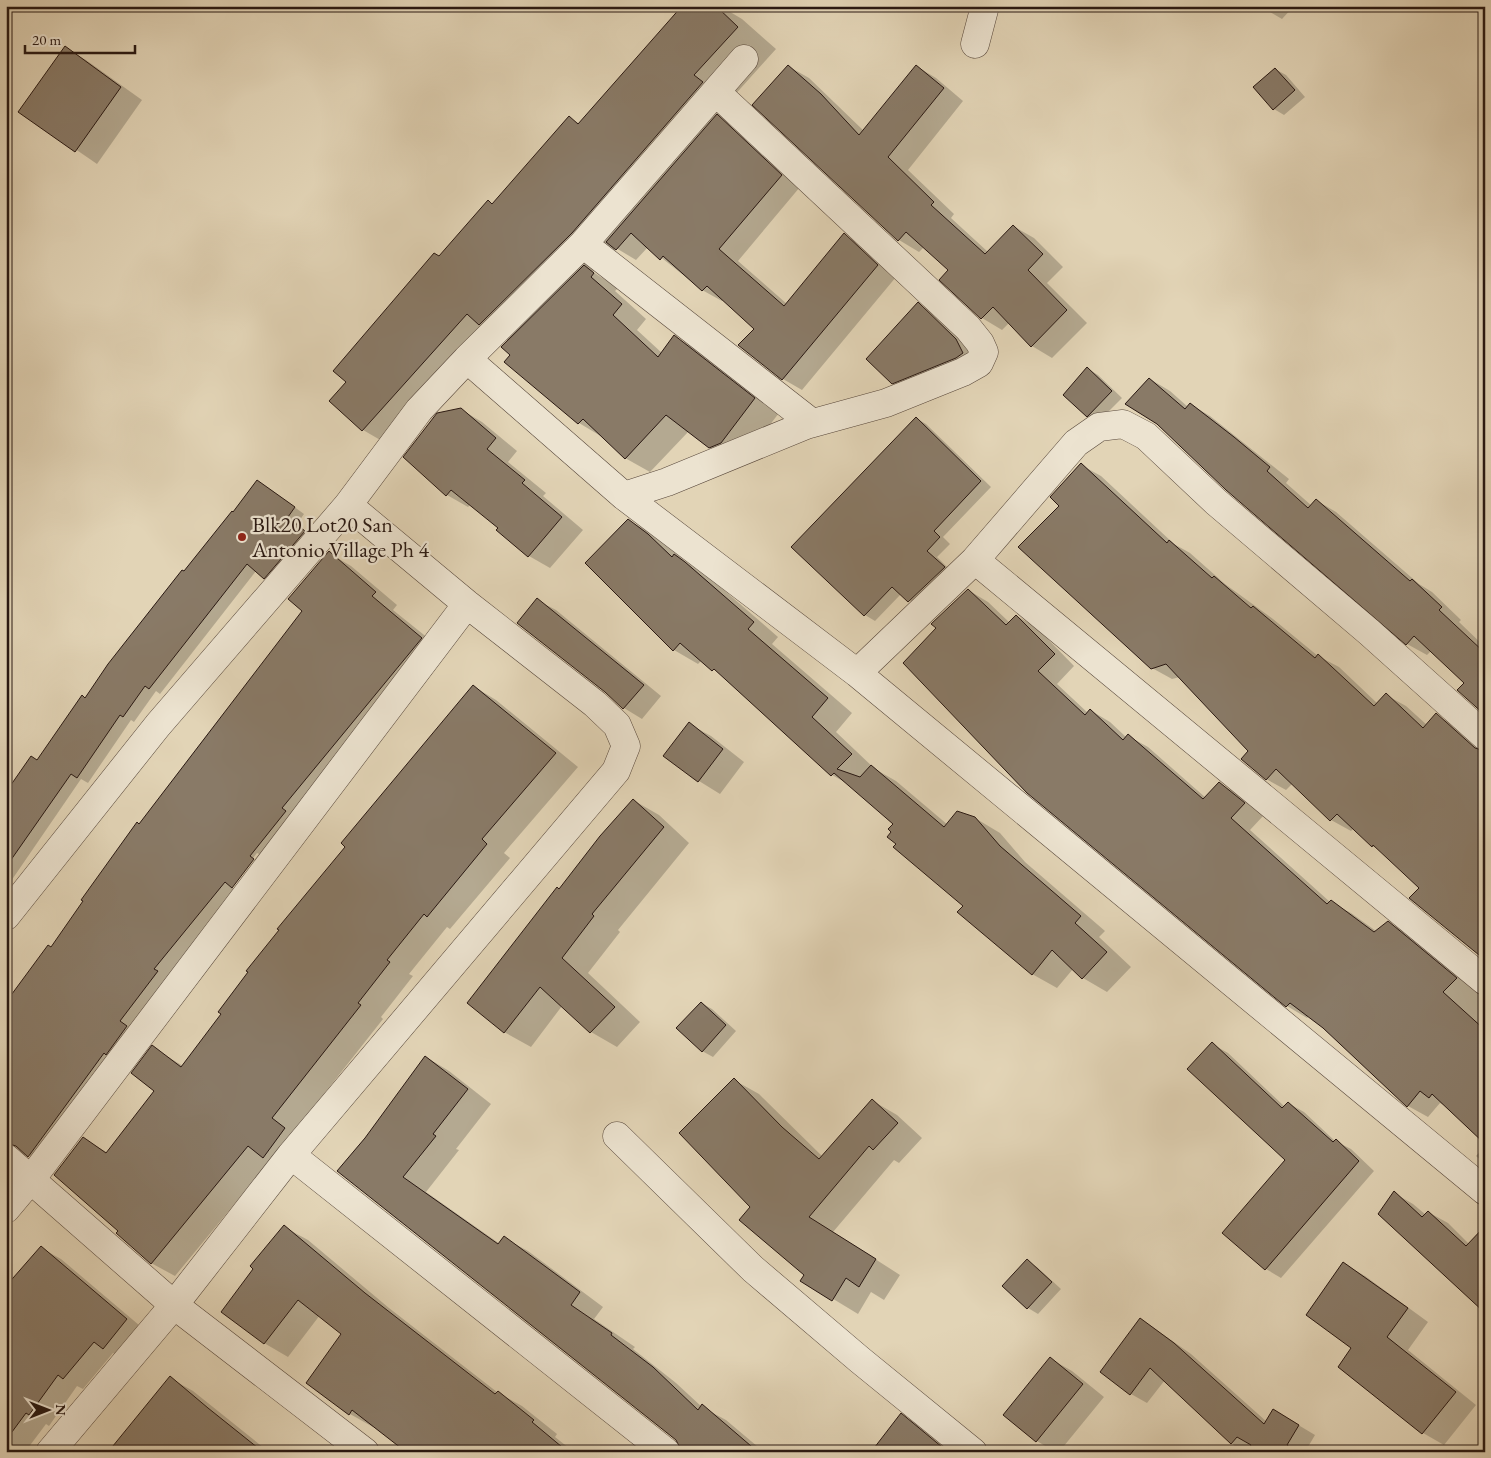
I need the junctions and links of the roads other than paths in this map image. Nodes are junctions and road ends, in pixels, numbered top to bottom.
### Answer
1 (985, 6) edge
2 (975, 44) dead end
3 (744, 59) dead end
4 (716, 92) junction
5 (583, 244) junction
6 (467, 359) junction
7 (812, 423) junction
8 (624, 496) junction
9 (348, 505) junction
10 (975, 560) junction
11 (467, 604) junction
12 (857, 673) junction
13 (1485, 736) edge
14 (6, 916) edge
15 (1485, 981) edge
16 (617, 1136) dead end
17 (291, 1155) junction
18 (6, 1158) edge
19 (32, 1178) junction
20 (1485, 1191) edge
21 (6, 1209) edge
22 (174, 1306) junction
23 (55, 1450) edge
24 (365, 1452) edge
25 (666, 1452) edge
26 (973, 1452) edge

1 - 2 street
3 - 4 street
4 - 5 street
4 - 7 street
5 - 6 street
5 - 7 street
6 - 8 street
6 - 9 street
7 - 8 street
8 - 12 street
9 - 11 street
9 - 14 street
10 - 12 street
10 - 13 street
10 - 15 street
11 - 17 street
11 - 19 street
12 - 20 street
16 - 26 street
17 - 22 street
17 - 25 street
18 - 19 street
19 - 21 street
19 - 22 street
22 - 23 street
22 - 24 street

